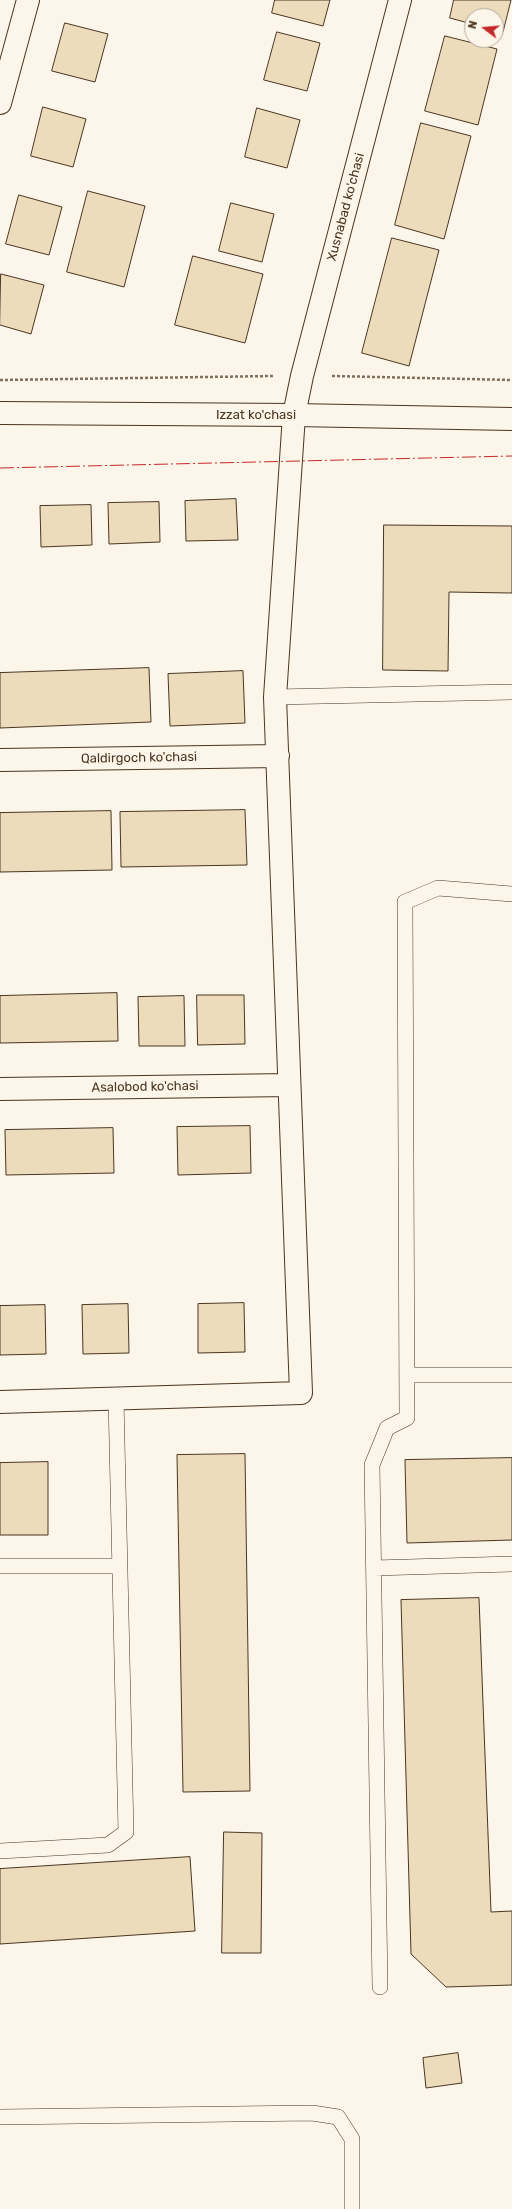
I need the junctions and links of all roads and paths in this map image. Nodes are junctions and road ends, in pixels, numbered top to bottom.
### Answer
1 (28, 0) edge
2 (400, 0) edge
3 (0, 103) edge
4 (302, 376) junction
5 (0, 380) edge
6 (512, 380) edge
7 (0, 413) edge
8 (294, 415) junction
9 (512, 419) edge
10 (512, 692) edge
11 (275, 697) junction
12 (278, 756) junction
13 (0, 760) edge
14 (512, 894) edge
15 (289, 1085) junction
16 (0, 1089) edge
17 (407, 1375) junction
18 (512, 1375) edge
19 (116, 1399) junction
20 (0, 1402) edge
21 (512, 1564) edge
22 (0, 1566) edge
23 (120, 1566) junction
24 (374, 1568) junction
25 (0, 1851) edge
26 (380, 1987) dead end
27 (0, 2117) edge
28 (352, 2209) edge

1 - 3 street
2 - 4 street, Xusnabad ko'chasi
4 - 5 path
4 - 6 path
4 - 8 street, Xusnabad ko'chasi
7 - 8 street, Izzat ko'chasi
8 - 9 street, Izzat ko'chasi
8 - 11 street, Xusnabad ko'chasi
10 - 11 lane
11 - 12 street, Xusnabad ko'chasi
12 - 13 street, Qaldirgoch ko'chasi
12 - 15 street, Xusnabad ko'chasi
14 - 17 lane
15 - 16 street, Asalobod ko'chasi
15 - 19 street, Xusnabad ko'chasi
17 - 18 lane
17 - 24 lane
19 - 20 street
19 - 23 lane
21 - 24 lane
22 - 23 lane
23 - 25 lane
24 - 26 lane
27 - 28 lane

